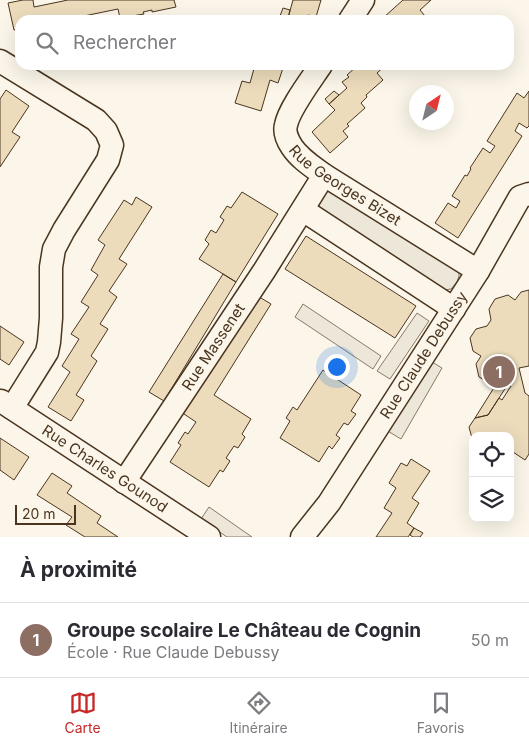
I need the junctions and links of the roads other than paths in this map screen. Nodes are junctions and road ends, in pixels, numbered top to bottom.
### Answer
1 (363, 0) edge
2 (353, 15) edge
3 (0, 61) edge
4 (318, 70) edge
5 (324, 175) junction
6 (526, 192) edge
7 (302, 210) junction
8 (478, 271) junction
9 (454, 309) junction
10 (6, 404) edge
11 (124, 482) junction
12 (323, 510) junction
13 (209, 537) edge
14 (302, 537) edge
15 (323, 537) edge

1 - 2 street
3 - 10 street
4 - 5 street, Rue Georges Bizet
5 - 7 street, Rue Massenet
5 - 8 street, Rue Georges Bizet
6 - 8 street, Rue Claude Debussy
7 - 9 street
7 - 11 street, Rue Massenet
8 - 9 street, Rue Claude Debussy
9 - 12 street, Rue Claude Debussy
10 - 11 street, Rue Charles Gounod
11 - 13 street, Rue Charles Gounod
12 - 14 street, Rue Claude Debussy
12 - 15 street

